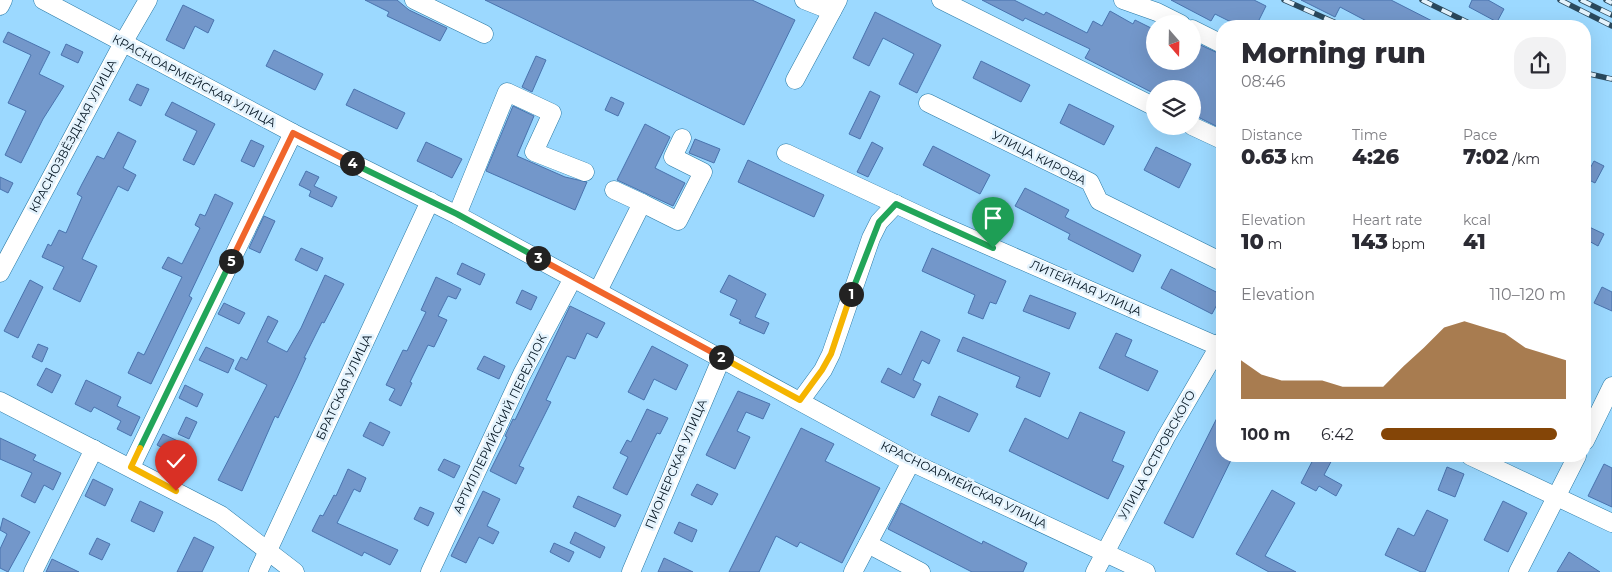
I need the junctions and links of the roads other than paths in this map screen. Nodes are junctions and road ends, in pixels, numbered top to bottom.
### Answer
1 (3, 0) edge
2 (43, 0) edge
3 (148, 0) edge
4 (414, 0) edge
5 (804, 0) edge
6 (941, 0) edge
7 (1123, 0) edge
8 (0, 6) edge
9 (835, 6) edge
10 (1163, 15) edge
11 (484, 34) dead end
12 (1201, 34) edge
13 (1216, 41) edge
14 (123, 43) junction
15 (796, 80) dead end
16 (1146, 102) edge
17 (928, 103) dead end
18 (1201, 130) edge
19 (293, 133) junction
20 (1216, 137) edge
21 (682, 138) dead end
22 (786, 154) dead end
23 (585, 172) dead end
24 (614, 190) dead end
25 (430, 201) junction
26 (642, 203) junction
27 (896, 204) junction
28 (457, 214) junction
29 (1216, 259) edge
30 (0, 273) edge
31 (573, 278) junction
32 (598, 291) junction
33 (1216, 343) edge
34 (1216, 353) edge
35 (722, 357) junction
36 (1612, 386) edge
37 (800, 400) junction
38 (0, 401) edge
39 (1591, 429) edge
40 (94, 449) junction
41 (911, 462) junction
42 (1483, 462) edge
43 (1574, 462) edge
44 (131, 467) junction
45 (1557, 497) junction
46 (1612, 523) edge
47 (868, 544) junction
48 (268, 550) junction
49 (1104, 552) junction
50 (33, 572) edge
51 (258, 572) edge
52 (295, 572) edge
53 (430, 572) edge
54 (631, 572) edge
55 (853, 572) edge
56 (921, 572) edge
57 (1095, 572) edge
58 (1146, 572) edge
59 (1518, 572) edge

1 - 8 street
2 - 14 street, КРАСНОАРМЕЙСКАЯ УЛИЦА
3 - 14 street, КРАСНОЗВЁЗДНАЯ УЛИЦА
4 - 11 street
5 - 9 street
6 - 16 street
7 - 10 street
9 - 15 street
12 - 13 street
14 - 19 street, КРАСНОАРМЕЙСКАЯ УЛИЦА
14 - 30 street, КРАСНОЗВЁЗДНАЯ УЛИЦА
17 - 29 street, УЛИЦА КИРОВА
18 - 20 street
19 - 25 street, КРАСНОАРМЕЙСКАЯ УЛИЦА
19 - 44 street
21 - 26 street
22 - 27 street, ЛИТЕЙНАЯ УЛИЦА
23 - 28 street
24 - 26 street
25 - 28 street, КРАСНОАРМЕЙСКАЯ УЛИЦА
25 - 48 street, БРАТСКАЯ УЛИЦА
26 - 32 street
27 - 33 street, ЛИТЕЙНАЯ УЛИЦА
27 - 37 street
28 - 31 street, КРАСНОАРМЕЙСКАЯ УЛИЦА
31 - 32 street, КРАСНОАРМЕЙСКАЯ УЛИЦА
31 - 53 street, АРТИЛЛЕРИЙСКИЙ ПЕРЕУЛОК
32 - 35 street, КРАСНОАРМЕЙСКАЯ УЛИЦА
34 - 49 street, УЛИЦА ОСТРОВСКОГО
35 - 37 street, КРАСНОАРМЕЙСКАЯ УЛИЦА
35 - 54 street, ПИОНЕРСКАЯ УЛИЦА
36 - 39 street
37 - 41 street, КРАСНОАРМЕЙСКАЯ УЛИЦА
38 - 40 street
40 - 44 street
40 - 50 street
41 - 47 street
41 - 49 street, КРАСНОАРМЕЙСКАЯ УЛИЦА
42 - 45 street
43 - 45 street
44 - 48 street
45 - 46 street
45 - 59 street
47 - 55 street
47 - 56 street
48 - 51 street, БРАТСКАЯ УЛИЦА
48 - 52 street
49 - 57 street, УЛИЦА ОСТРОВСКОГО
49 - 58 street, КРАСНОАРМЕЙСКАЯ УЛИЦА

